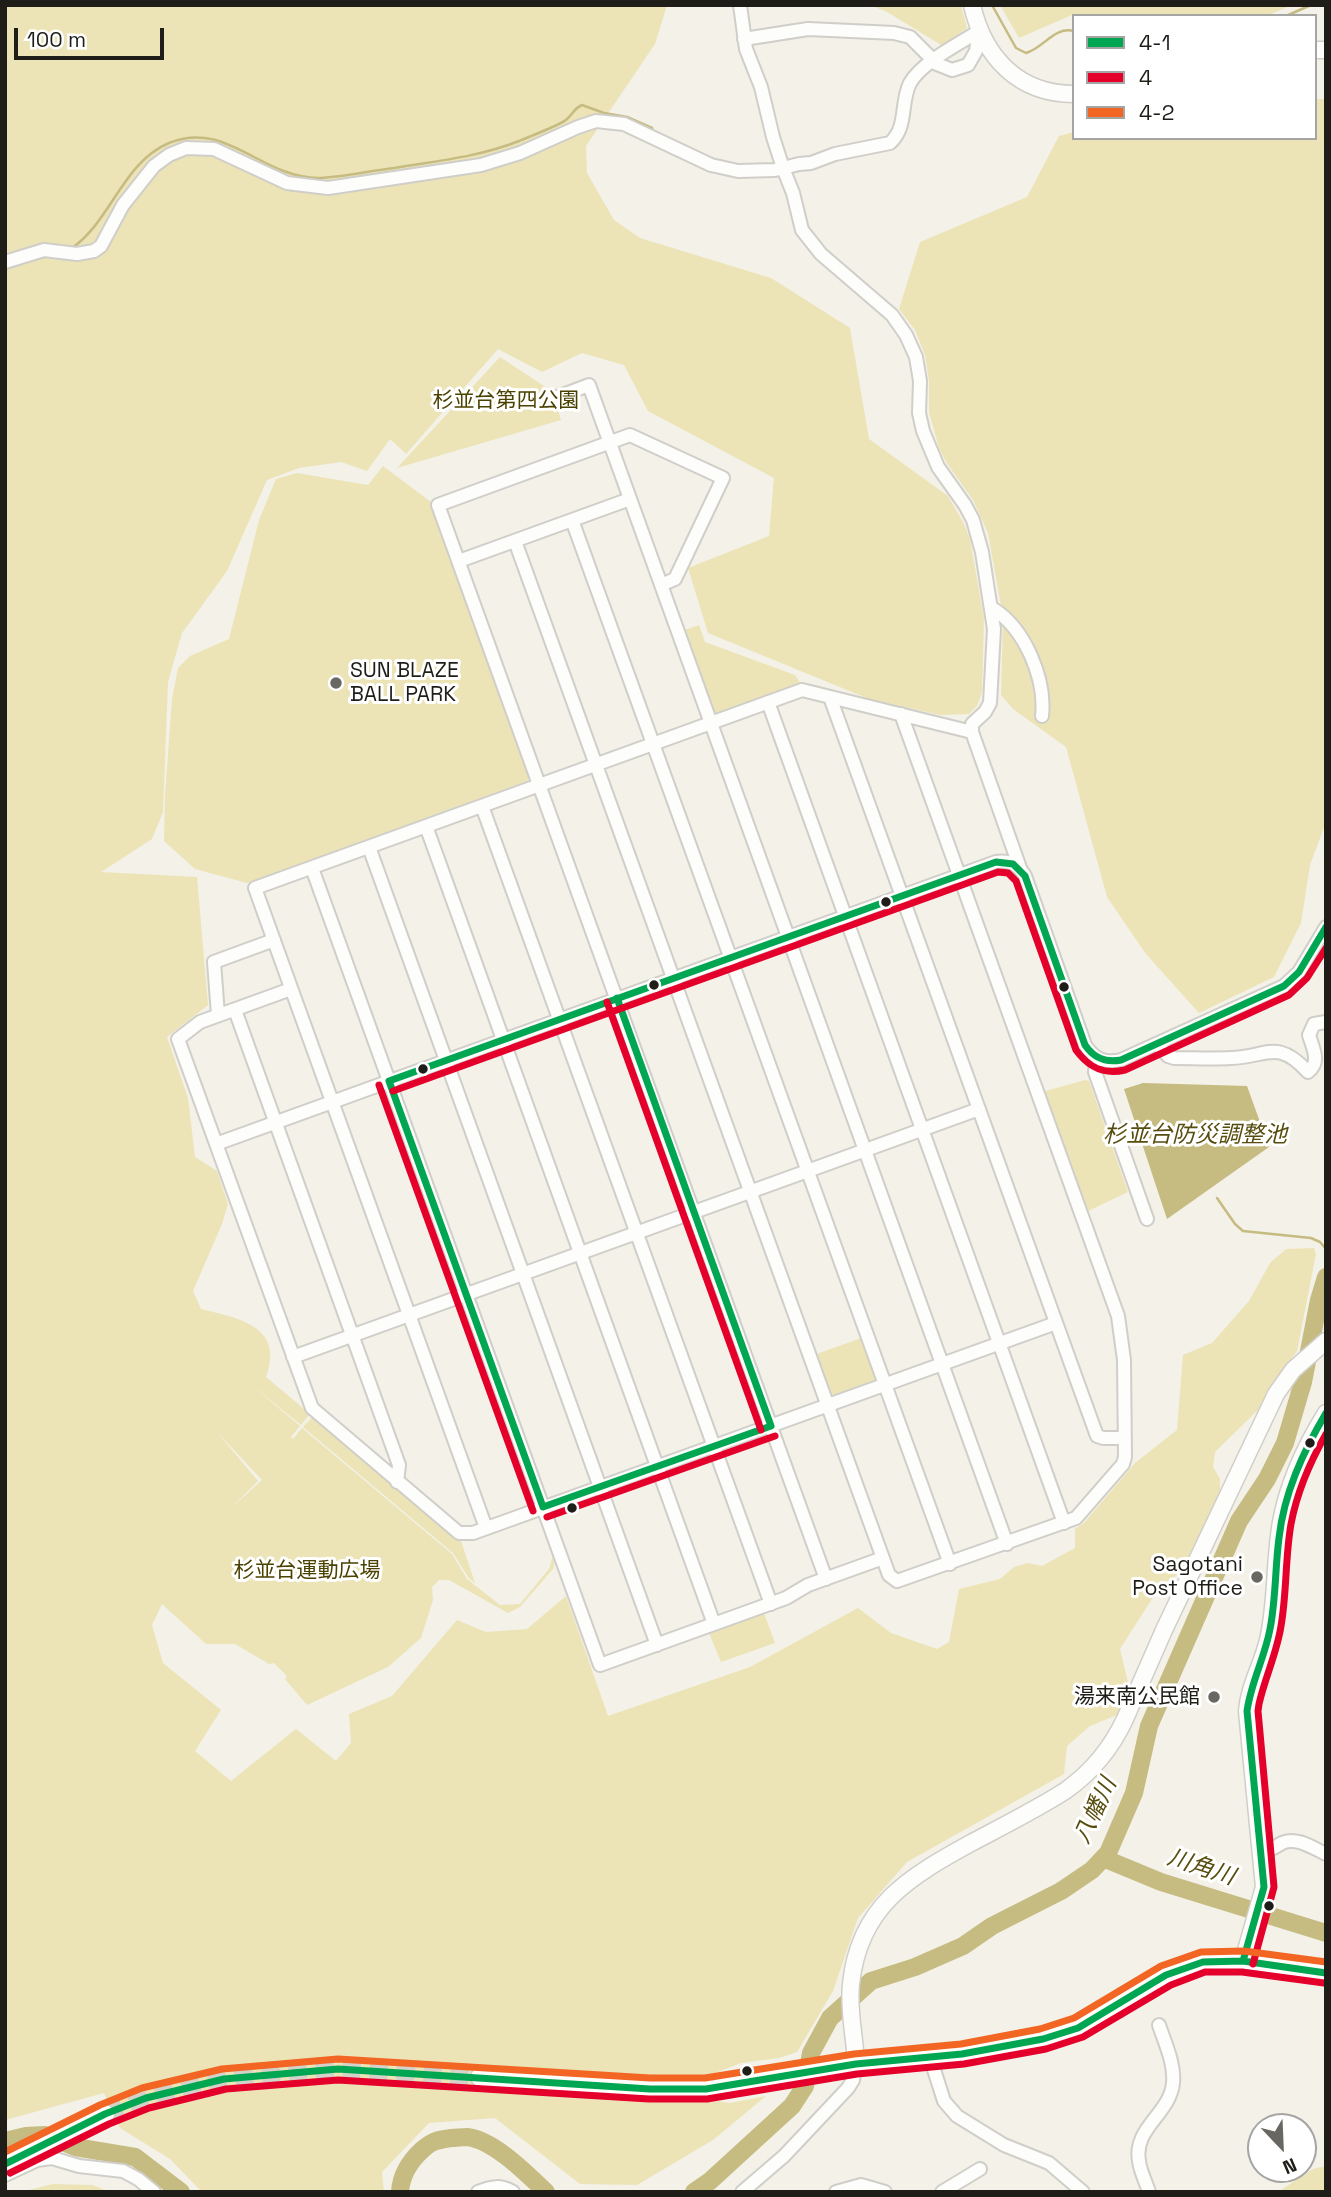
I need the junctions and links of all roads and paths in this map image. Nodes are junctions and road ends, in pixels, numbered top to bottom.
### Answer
1 (740, 5) edge
2 (972, 5) edge
3 (979, 31) junction
4 (744, 39) junction
5 (933, 61) junction
6 (1072, 94) edge
7 (779, 169) junction
8 (5, 262) edge
9 (552, 399) dead end
10 (609, 442) junction
11 (630, 499) junction
12 (572, 520) junction
13 (515, 541) junction
14 (459, 561) junction
15 (661, 585) junction
16 (992, 608) junction
17 (830, 697) junction
18 (768, 702) junction
19 (901, 714) junction
20 (1042, 716) dead end
21 (710, 723) junction
22 (972, 732) junction
23 (654, 744) junction
24 (597, 764) junction
25 (540, 785) junction
26 (482, 806) junction
27 (426, 827) junction
28 (369, 847) junction
29 (312, 868) junction
30 (1020, 868) junction
31 (959, 875) junction
32 (902, 896) junction
33 (845, 916) junction
34 (1326, 927) edge
35 (788, 937) junction
36 (274, 940) junction
37 (731, 957) junction
38 (674, 978) junction
39 (291, 989) junction
40 (617, 998) junction
41 (234, 1010) junction
42 (218, 1015) junction
43 (559, 1019) junction
44 (1326, 1022) edge
45 (503, 1040) junction
46 (1157, 1044) junction
47 (1096, 1058) junction
48 (446, 1060) junction
49 (389, 1081) junction
50 (332, 1101) junction
51 (979, 1109) junction
52 (275, 1122) junction
53 (922, 1130) junction
54 (216, 1144) junction
55 (865, 1150) junction
56 (808, 1171) junction
57 (751, 1191) junction
58 (694, 1212) junction
59 (1147, 1219) dead end
60 (637, 1233) junction
61 (580, 1253) junction
62 (523, 1274) junction
63 (466, 1294) junction
64 (409, 1315) junction
65 (1056, 1323) junction
66 (352, 1335) junction
67 (1326, 1341) edge
68 (999, 1344) junction
69 (293, 1357) junction
70 (942, 1364) junction
71 (885, 1384) junction
72 (828, 1405) junction
73 (1326, 1413) edge
74 (771, 1426) junction
75 (1320, 1436) edge
76 (1125, 1438) junction
77 (714, 1446) junction
78 (657, 1466) junction
79 (397, 1482) junction
80 (600, 1487) junction
81 (543, 1507) junction
82 (1064, 1523) junction
83 (486, 1528) junction
84 (1007, 1544) junction
85 (883, 1558) junction
86 (950, 1564) junction
87 (826, 1579) junction
88 (771, 1604) junction
89 (714, 1624) junction
90 (657, 1645) junction
91 (1262, 1852) junction
92 (1326, 1854) edge
93 (1243, 1961) junction
94 (1326, 1973) edge
95 (1159, 2025) dead end
96 (930, 2057) junction
97 (856, 2064) junction
98 (480, 2077) tunnel mouth
99 (105, 2114) tunnel mouth
100 (5, 2164) edge
101 (980, 2169) dead end
102 (5, 2175) edge
103 (154, 2192) edge
104 (478, 2192) edge
105 (513, 2192) edge
106 (742, 2192) edge
107 (836, 2192) edge
108 (885, 2192) edge
109 (942, 2192) edge
110 (1083, 2192) edge
111 (1149, 2192) edge

1 - 4 street
2 - 3 main road
3 - 5 street
3 - 5 street
3 - 6 main road
4 - 5 street
4 - 7 street
5 - 7 street
7 - 8 street
7 - 16 street
9 - 10 street
10 - 11 street
10 - 14 street
10 - 15 street
11 - 12 street
11 - 15 street
12 - 13 street
12 - 23 street
13 - 14 street
13 - 24 street
14 - 25 street
15 - 21 street
16 - 20 street
16 - 22 street
17 - 18 street
17 - 19 street
17 - 32 street
18 - 21 street
18 - 33 street
19 - 22 street
19 - 31 street
21 - 23 street
21 - 35 street
22 - 30 street
23 - 24 street
23 - 37 street
24 - 25 street
24 - 38 street
25 - 26 street
25 - 40 street
26 - 27 street
26 - 43 street
27 - 28 street
27 - 45 street
28 - 29 street
28 - 48 street
29 - 36 street
29 - 49 street
30 - 31 street
30 - 47 street
31 - 32 street
31 - 76 street
32 - 33 street
32 - 51 street
33 - 35 street
33 - 53 street
34 - 46 street
35 - 37 street
35 - 55 street
36 - 39 street
36 - 42 street
37 - 38 street
37 - 56 street
38 - 40 street
38 - 57 street
39 - 41 street
39 - 50 street
40 - 43 street
40 - 58 street
41 - 42 street
41 - 52 street
42 - 54 street
43 - 45 street
43 - 60 street
44 - 46 street
45 - 48 street
45 - 61 street
46 - 47 street
47 - 59 street
48 - 49 street
48 - 62 street
49 - 50 street
49 - 63 street
50 - 52 street
50 - 64 street
51 - 53 street
51 - 65 street
52 - 54 street
52 - 66 street
53 - 55 street
53 - 68 street
54 - 69 street
55 - 56 street
55 - 70 street
56 - 57 street
56 - 71 street
57 - 58 street
57 - 72 street
58 - 60 street
58 - 74 street
60 - 61 street
60 - 77 street
61 - 62 street
61 - 78 street
62 - 63 street
62 - 80 street
63 - 64 street
63 - 81 street
64 - 66 street
64 - 83 street
65 - 68 street
65 - 76 street
66 - 69 street
66 - 79 street
67 - 97 main road
68 - 70 street
68 - 82 street
69 - 79 street
70 - 71 street
70 - 84 street
71 - 72 street
71 - 86 street
72 - 74 street
72 - 85 street
73 - 75 main road
74 - 77 street
74 - 87 street
75 - 91 main road
76 - 82 street
77 - 78 street
77 - 88 street
78 - 80 street
78 - 89 street
79 - 83 street
80 - 81 street
80 - 90 street
81 - 83 street
81 - 90 street
82 - 84 street
84 - 86 street
85 - 86 street
85 - 87 street
87 - 88 street
88 - 89 street
89 - 90 street
91 - 92 street
91 - 93 main road
93 - 94 highway
93 - 96 highway
95 - 111 street
96 - 97 highway
96 - 110 street
97 - 98 highway
97 - 106 street
99 - 100 highway
101 - 109 street
102 - 103 street
104 - 105 street
107 - 108 street

